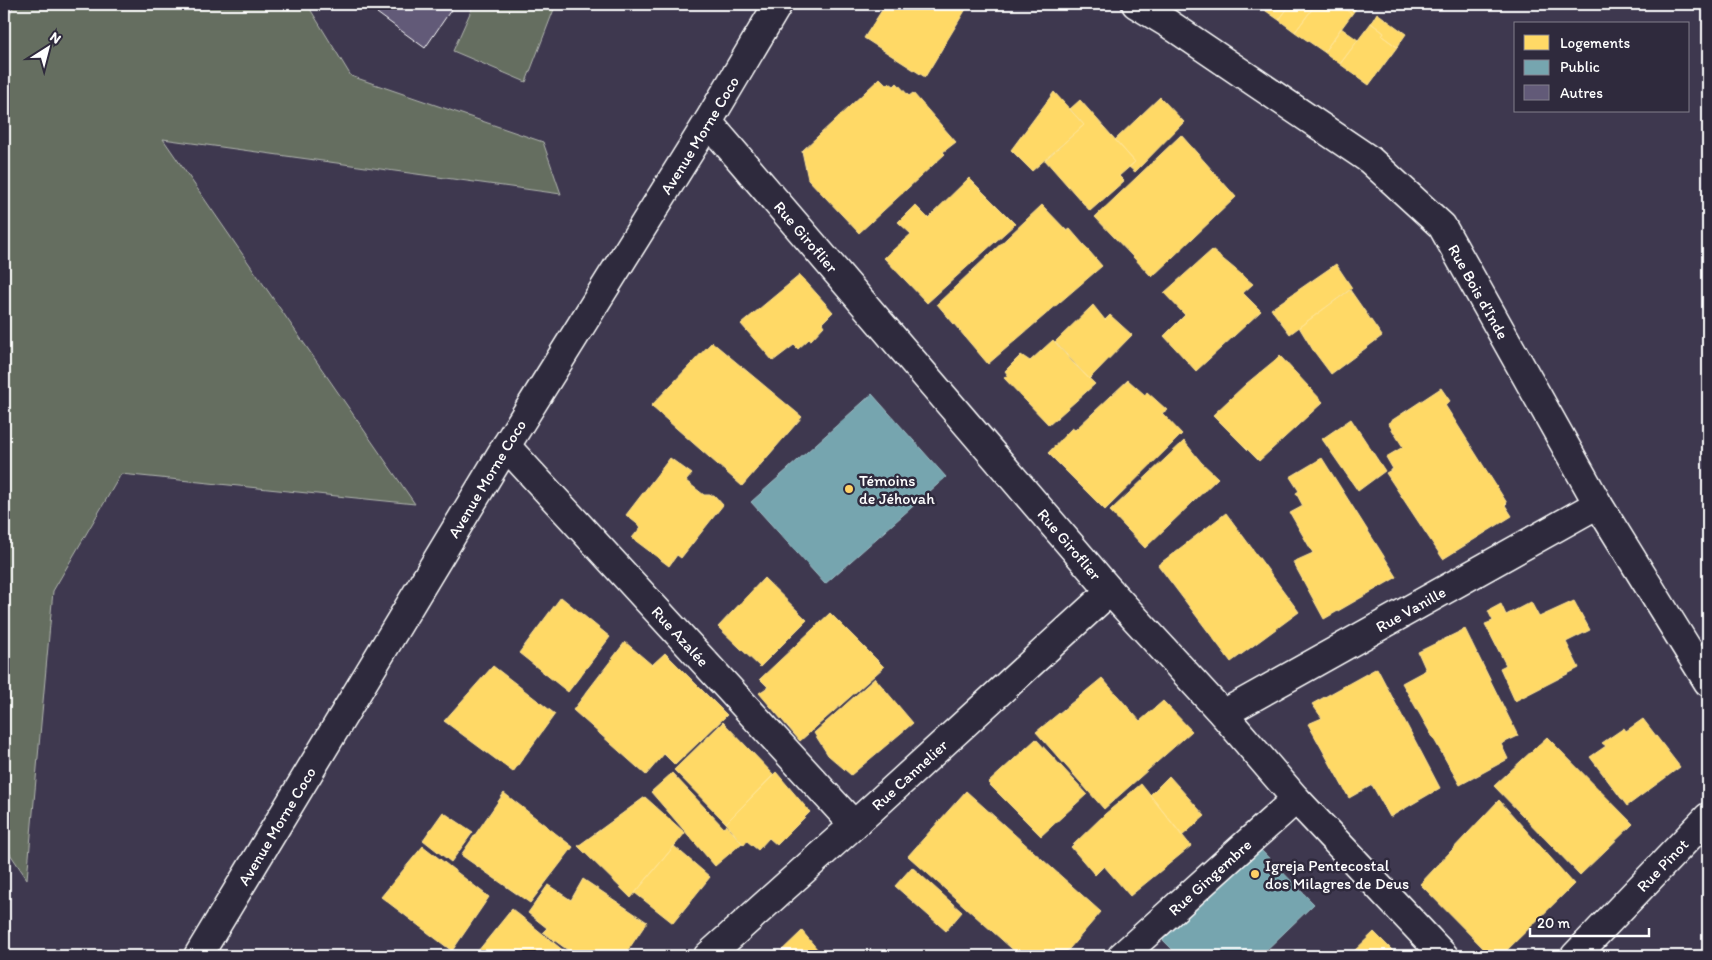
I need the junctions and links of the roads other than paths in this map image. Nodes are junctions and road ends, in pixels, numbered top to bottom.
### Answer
1 (778, 4) edge
2 (1136, 4) edge
3 (708, 122) junction
4 (506, 446) junction
5 (1598, 504) junction
6 (1110, 591) junction
7 (1708, 682) edge
8 (1223, 714) junction
9 (1296, 799) junction
10 (1708, 817) edge
11 (854, 826) junction
12 (719, 953) edge
13 (198, 956) edge
14 (1122, 956) edge
15 (1444, 956) edge
16 (1575, 956) edge

1 - 3 street, Avenue Morne Coco
2 - 5 street, Rue Bois d'Inde
3 - 4 street, Avenue Morne Coco
3 - 6 street, Rue Giroflier
4 - 11 street, Rue Azalée
4 - 13 street, Avenue Morne Coco
5 - 7 street, Rue Bois d'Inde
5 - 8 street, Rue Vanille
6 - 8 street, Rue Giroflier
6 - 11 street, Rue Cannelier
8 - 9 street, Rue Giroflier
9 - 14 street, Rue Gingembre
9 - 15 street, Rue Giroflier
10 - 16 street, Rue Pinot
11 - 12 street, Rue Cannelier

